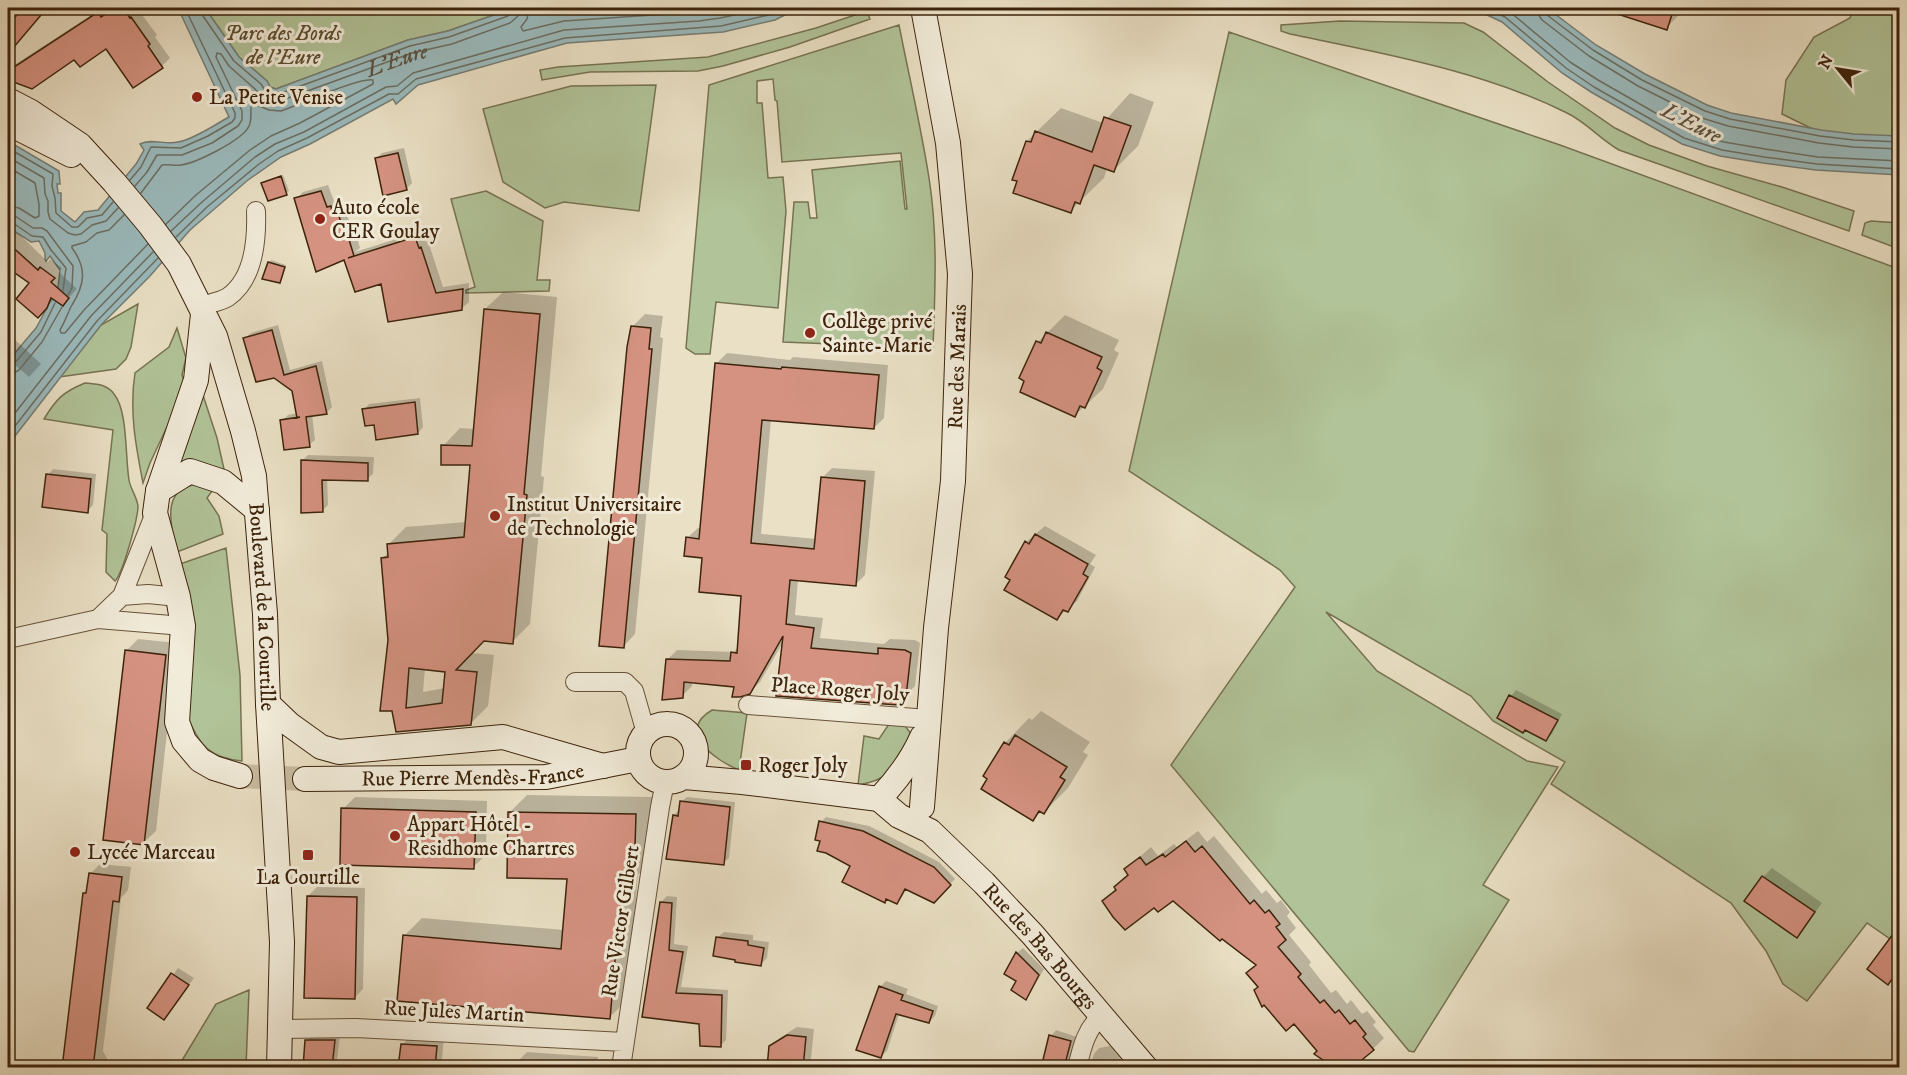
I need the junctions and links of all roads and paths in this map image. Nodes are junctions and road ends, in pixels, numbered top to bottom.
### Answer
1 (924, 17) edge
2 (8, 100) edge
3 (8, 123) edge
4 (114, 182) junction
5 (256, 210) dead end
6 (202, 309) junction
7 (157, 502) junction
8 (257, 510) junction
9 (122, 596) junction
10 (178, 597) junction
11 (98, 619) junction
12 (183, 626) junction
13 (8, 639) edge
14 (575, 682) dead end
15 (268, 704) junction
16 (748, 705) dead end
17 (928, 722) junction
18 (645, 733) junction
19 (697, 752) junction
20 (639, 759) junction
21 (603, 766) junction
22 (240, 776) tunnel mouth
23 (305, 778) tunnel mouth
24 (674, 779) junction
25 (742, 782) junction
26 (885, 792) junction
27 (922, 807) junction
28 (930, 831) junction
29 (1102, 1015) junction
30 (281, 1029) junction
31 (624, 1042) junction
32 (279, 1068) edge
33 (621, 1068) edge
34 (1077, 1068) edge
35 (1146, 1068) edge

1 - 17 main road, Rue des Marais
2 - 4 main road, Boulevard de la Courtille
3 - 4 main road, Boulevard de la Courtille
4 - 6 main road, Boulevard de la Courtille
5 - 6 street
6 - 7 main road
6 - 8 main road, Boulevard de la Courtille
7 - 8 main road
7 - 9 street
7 - 10 main road
8 - 15 main road, Boulevard de la Courtille
9 - 10 street
9 - 11 street
10 - 12 main road
11 - 12 street
11 - 13 street
12 - 22 main road
14 - 18 street
15 - 21 main road
15 - 30 main road, Boulevard de la Courtille
16 - 17 street, Place Roger Joly
17 - 26 main road, Rue des Marais
17 - 27 main road, Rue des Marais
18 - 19 main road
18 - 20 main road
19 - 24 main road
19 - 25 main road
20 - 21 main road, Rue Pierre Mendès-France
20 - 24 main road
21 - 23 main road, Rue Pierre Mendès-France
24 - 25 main road
24 - 31 street, Rue Victor Gilbert
25 - 26 main road
26 - 27 main road
26 - 28 main road, Rue des Bas Bourgs
27 - 28 main road, Rue des Bas Bourgs
28 - 29 main road, Rue des Bas Bourgs
29 - 34 street
29 - 35 main road, Rue des Bas Bourgs
30 - 31 street, Rue Jules Martin
30 - 32 main road, Boulevard de la Courtille
31 - 33 street, Rue Victor Gilbert

